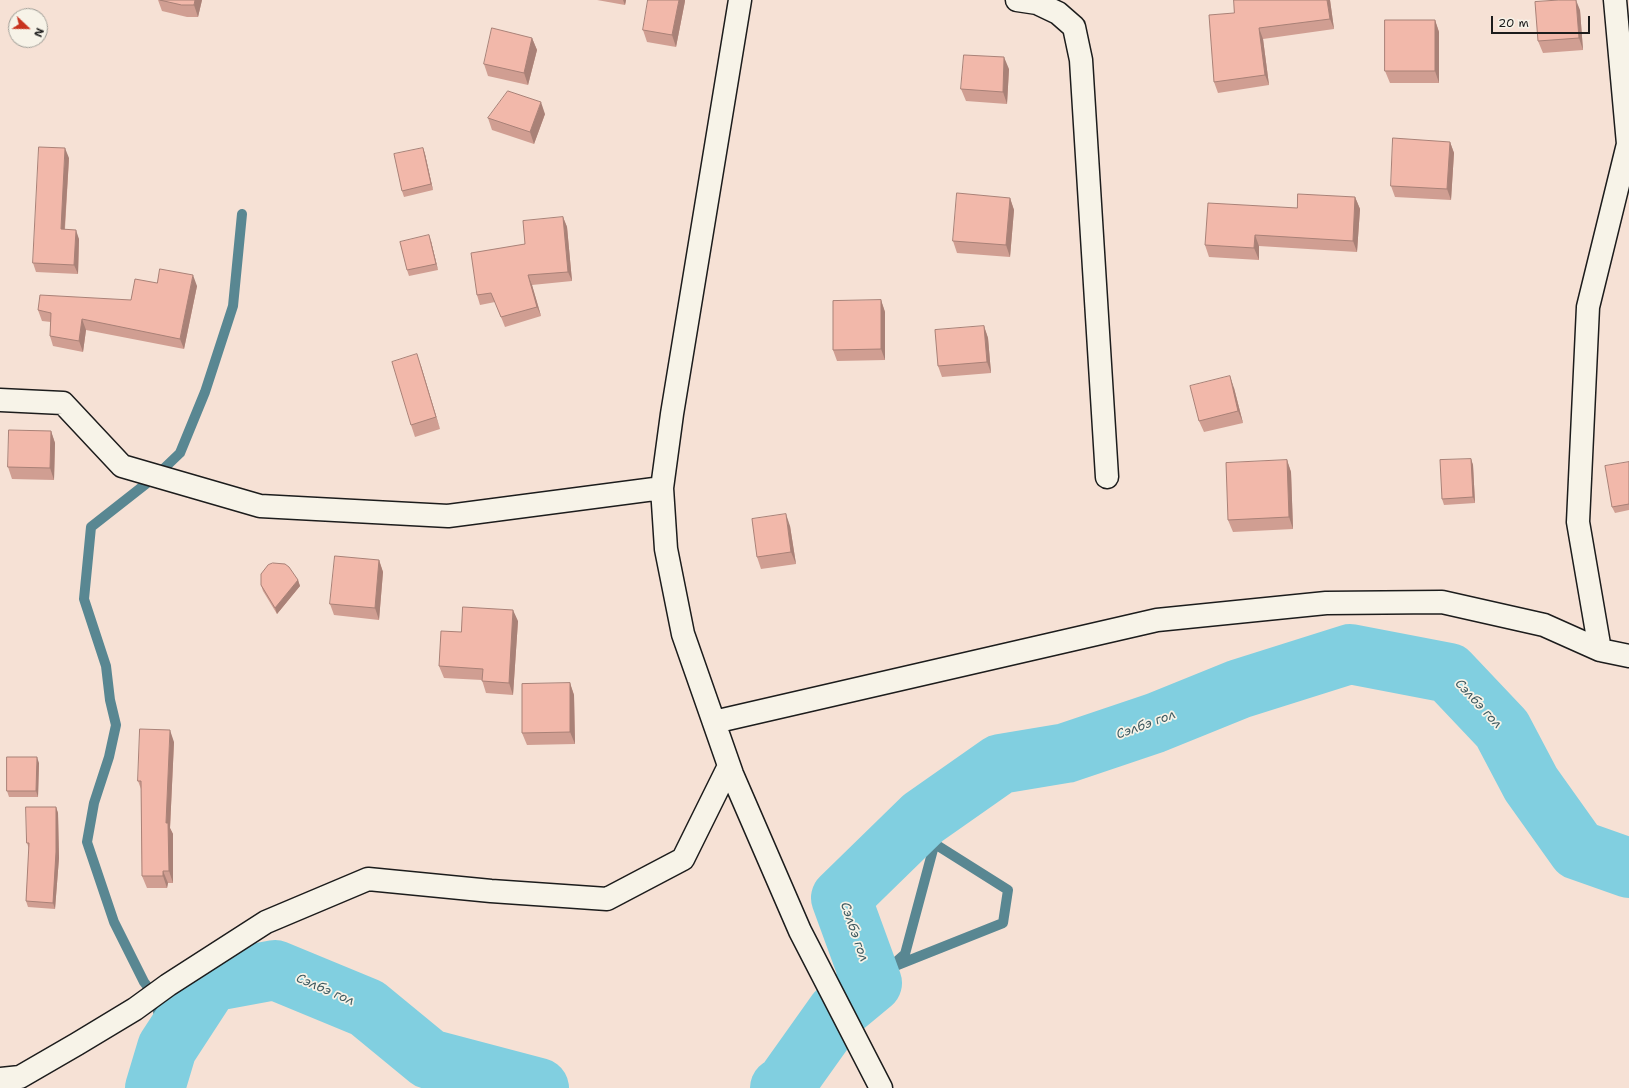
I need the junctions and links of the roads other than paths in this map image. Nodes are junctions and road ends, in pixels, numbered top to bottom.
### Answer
1 (740, 0) edge
2 (1017, 0) edge
3 (1614, 0) edge
4 (0, 400) edge
5 (1107, 477) dead end
6 (662, 488) junction
7 (1600, 650) junction
8 (1629, 656) edge
9 (714, 722) junction
10 (729, 766) junction
11 (0, 1079) edge
12 (881, 1088) edge

1 - 6 street
2 - 5 street
3 - 7 street
4 - 6 street
6 - 9 street
7 - 8 street
7 - 9 street
9 - 10 street
10 - 11 street
10 - 12 street

